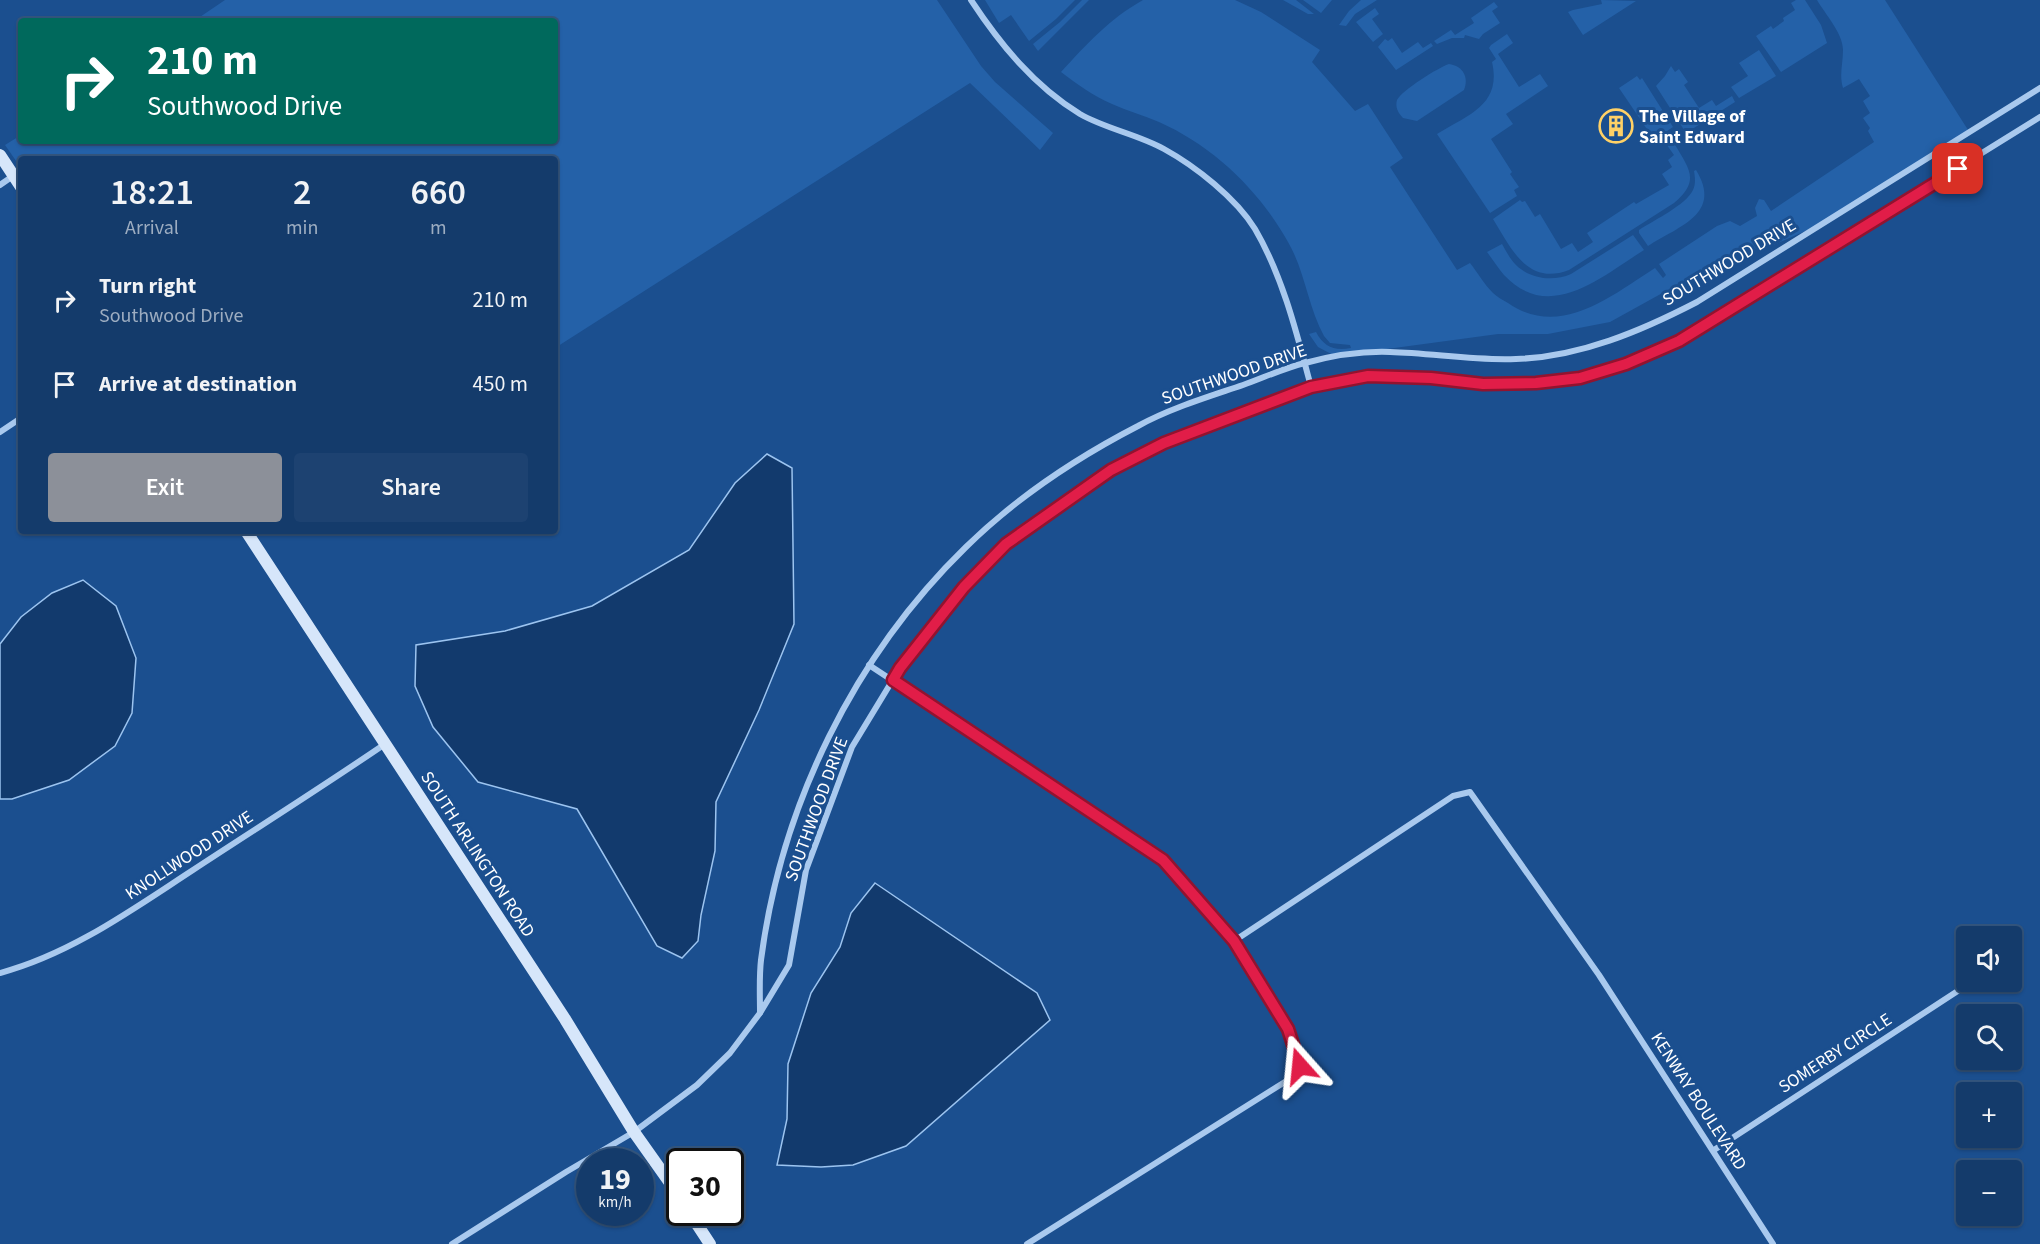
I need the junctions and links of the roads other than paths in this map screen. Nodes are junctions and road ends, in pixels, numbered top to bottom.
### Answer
1 (971, 0) edge
2 (2040, 88) edge
3 (2040, 117) edge
4 (0, 155) edge
5 (13, 176) junction
6 (18, 183) edge
7 (0, 185) edge
8 (1305, 363) junction
9 (1311, 387) junction
10 (18, 420) edge
11 (0, 432) edge
12 (248, 534) edge
13 (869, 665) junction
14 (893, 680) junction
15 (384, 744) junction
16 (1234, 941) junction
17 (0, 973) edge
18 (1956, 992) edge
19 (760, 1013) junction
20 (634, 1132) junction
21 (1714, 1150) junction
22 (666, 1177) edge
23 (698, 1226) edge
24 (452, 1244) edge
25 (710, 1244) edge
26 (1027, 1244) edge
27 (1773, 1244) edge

1 - 8 street
2 - 8 street, SOUTHWOOD DRIVE
3 - 9 street, SOUTHWOOD DRIVE
4 - 5 main road
5 - 6 main road
5 - 7 street
8 - 9 street
8 - 13 street, SOUTHWOOD DRIVE
9 - 14 street, SOUTHWOOD DRIVE
10 - 11 street
12 - 15 main road, SOUTH ARLINGTON ROAD
13 - 14 street
13 - 19 street, SOUTHWOOD DRIVE
14 - 16 street
14 - 19 street, SOUTHWOOD DRIVE
15 - 17 street, KNOLLWOOD DRIVE
15 - 20 main road, SOUTH ARLINGTON ROAD
16 - 21 street, KENWAY BOULEVARD
16 - 26 street
18 - 21 street, SOMERBY CIRCLE
19 - 20 street, SOUTHWOOD DRIVE
20 - 22 main road, SOUTH ARLINGTON ROAD
20 - 24 street, SOUTHWOOD DRIVE
21 - 27 street, KENWAY BOULEVARD
23 - 25 main road

